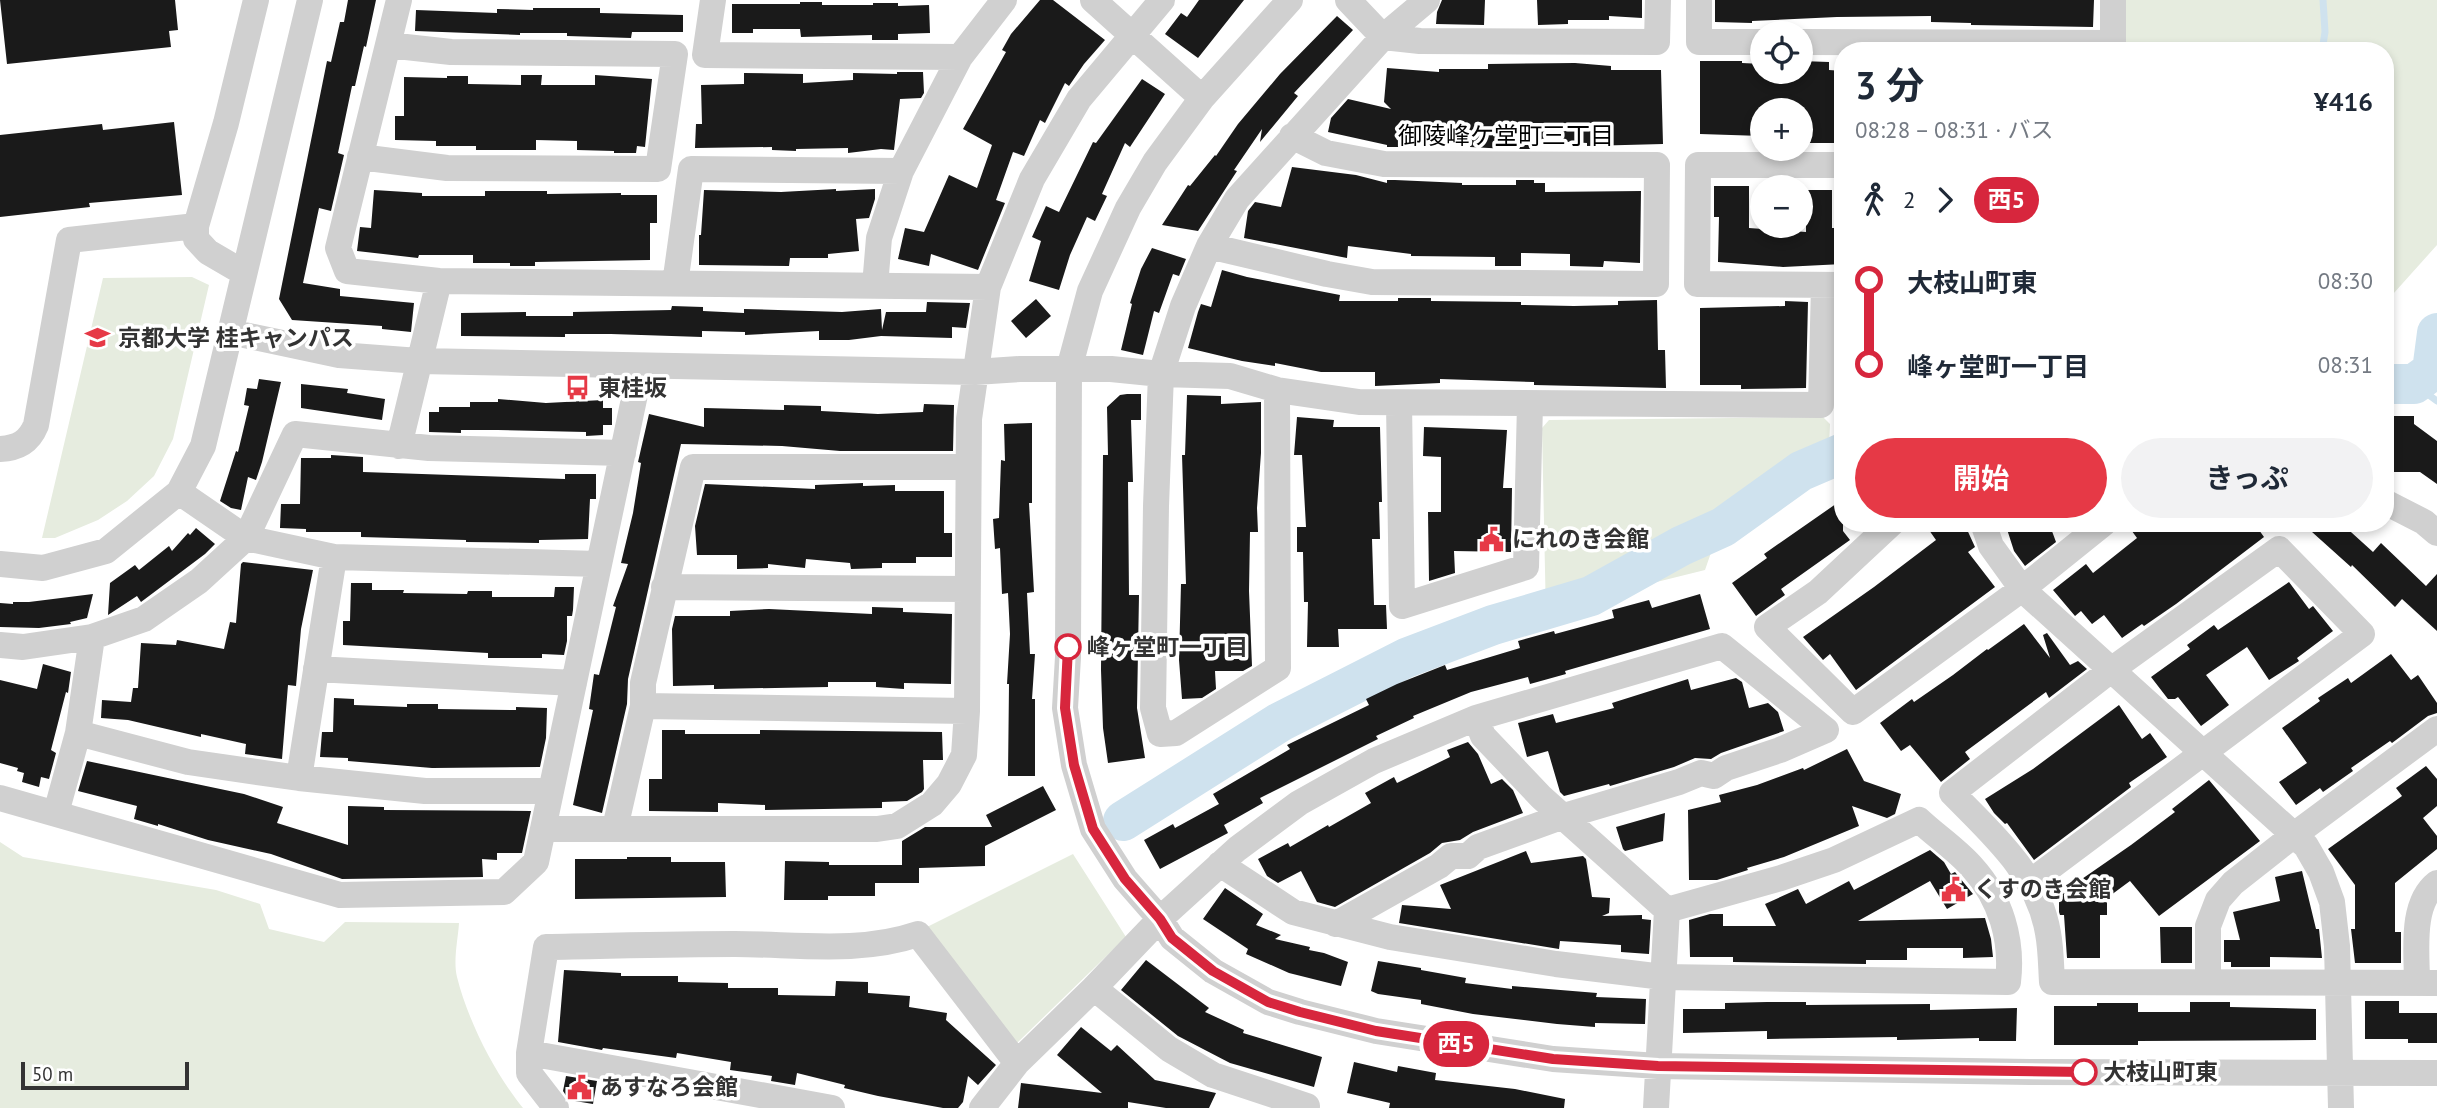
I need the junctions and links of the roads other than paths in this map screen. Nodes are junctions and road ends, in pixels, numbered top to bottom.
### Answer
1 (256, 0) edge
2 (310, 0) edge
3 (399, 0) edge
4 (713, 0) edge
5 (1004, 0) edge
6 (1093, 0) edge
7 (1162, 0) edge
8 (1290, 0) edge
9 (1348, 0) edge
10 (1427, 0) edge
11 (1658, 0) edge
12 (1699, 0) edge
13 (2113, 0) edge
14 (1131, 35) junction
15 (1383, 37) junction
16 (1750, 42) edge
17 (1813, 42) edge
18 (2113, 42) edge
19 (1834, 43) edge
20 (388, 46) junction
21 (960, 57) junction
22 (1202, 98) junction
23 (1293, 136) junction
24 (360, 157) junction
25 (1834, 165) edge
26 (901, 171) junction
27 (196, 226) junction
28 (1209, 246) junction
29 (244, 273) junction
30 (439, 281) junction
31 (675, 284) junction
32 (1833, 285) edge
33 (875, 286) junction
34 (988, 287) junction
35 (230, 332) junction
36 (419, 361) junction
37 (641, 366) junction
38 (1069, 369) junction
39 (975, 372) junction
40 (1161, 374) junction
41 (1277, 390) junction
42 (1399, 403) junction
43 (1530, 404) junction
44 (399, 446) junction
45 (0, 449) edge
46 (622, 453) junction
47 (967, 467) junction
48 (179, 492) junction
49 (2394, 507) edge
50 (1882, 532) edge
51 (1986, 532) edge
52 (2093, 532) edge
53 (2437, 533) edge
54 (246, 538) junction
55 (334, 557) junction
56 (0, 564) edge
57 (599, 564) junction
58 (664, 587) junction
59 (967, 589) junction
60 (2022, 589) junction
61 (92, 637) junction
62 (0, 645) edge
63 (316, 669) junction
64 (2111, 670) junction
65 (574, 683) junction
66 (643, 706) junction
67 (967, 711) junction
68 (1476, 718) junction
69 (2437, 729) edge
70 (78, 733) junction
71 (2204, 754) junction
72 (299, 778) junction
73 (551, 791) junction
74 (0, 799) edge
75 (55, 813) junction
76 (1561, 817) junction
77 (615, 828) junction
78 (543, 829) junction
79 (2294, 835) junction
80 (1220, 864) junction
81 (2029, 883) junction
82 (2437, 883) edge
83 (1667, 910) junction
84 (1160, 919) junction
85 (1336, 924) junction
86 (1663, 977) junction
87 (2208, 982) junction
88 (2336, 983) junction
89 (2427, 983) edge
90 (1094, 988) junction
91 (529, 1053) junction
92 (1017, 1063) junction
93 (1658, 1066) junction
94 (2437, 1073) edge
95 (2340, 1074) junction
96 (556, 1108) edge
97 (832, 1108) edge
98 (982, 1108) edge
99 (1306, 1108) edge
100 (1656, 1108) edge
101 (2341, 1108) edge

1 - 27 street
2 - 29 street
3 - 20 street
4 - 21 street
5 - 21 street
6 - 14 street
7 - 14 street
8 - 22 street
9 - 15 street
10 - 15 street
11 - 15 street
12 - 16 street
13 - 18 street
14 - 22 street
14 - 34 street
15 - 23 street
17 - 19 street
20 - 24 street
20 - 24 street
21 - 26 street
22 - 38 street
23 - 28 street
23 - 28 street
24 - 30 street
25 - 32 street
26 - 31 street
26 - 33 street
27 - 29 street
27 - 45 street
28 - 40 street
29 - 35 street
30 - 31 street
30 - 36 street
31 - 33 street
32 - 43 street
33 - 34 street
34 - 39 street
35 - 36 street
35 - 48 street
36 - 37 street
36 - 44 street
37 - 39 street
37 - 46 street
38 - 39 street
38 - 40 street
38 - 84 street
39 - 47 street
40 - 41 street
40 - 41 street
41 - 42 street
42 - 43 street
42 - 43 street
44 - 46 street
44 - 54 street
46 - 57 street
47 - 58 street
47 - 59 street
48 - 54 street
48 - 56 street
49 - 53 street
50 - 60 street
51 - 60 street
52 - 60 street
54 - 55 street
54 - 61 street
55 - 57 street
55 - 63 street
57 - 65 street
58 - 59 street
58 - 66 street
59 - 67 street
60 - 64 street
61 - 62 street
61 - 70 street
63 - 65 street
63 - 72 street
64 - 71 street
64 - 71 street
64 - 81 street
65 - 73 street
66 - 67 street
66 - 77 street
67 - 77 street
68 - 76 street
68 - 76 street
68 - 80 street
69 - 79 street
70 - 72 street
70 - 75 street
71 - 79 street
71 - 81 street
72 - 73 street
73 - 78 street
74 - 75 street
75 - 78 street
76 - 83 street
76 - 85 street
77 - 78 street
79 - 87 street
79 - 88 street
80 - 84 street
80 - 85 street
81 - 87 street
82 - 89 street
83 - 86 street
83 - 86 street
84 - 90 street
84 - 93 street
85 - 86 street
86 - 93 street
87 - 88 street
88 - 89 street
88 - 95 street
90 - 92 street
90 - 99 street
91 - 92 street
91 - 96 street
91 - 97 street
92 - 98 street
93 - 95 street
93 - 100 street
94 - 95 street
95 - 101 street

